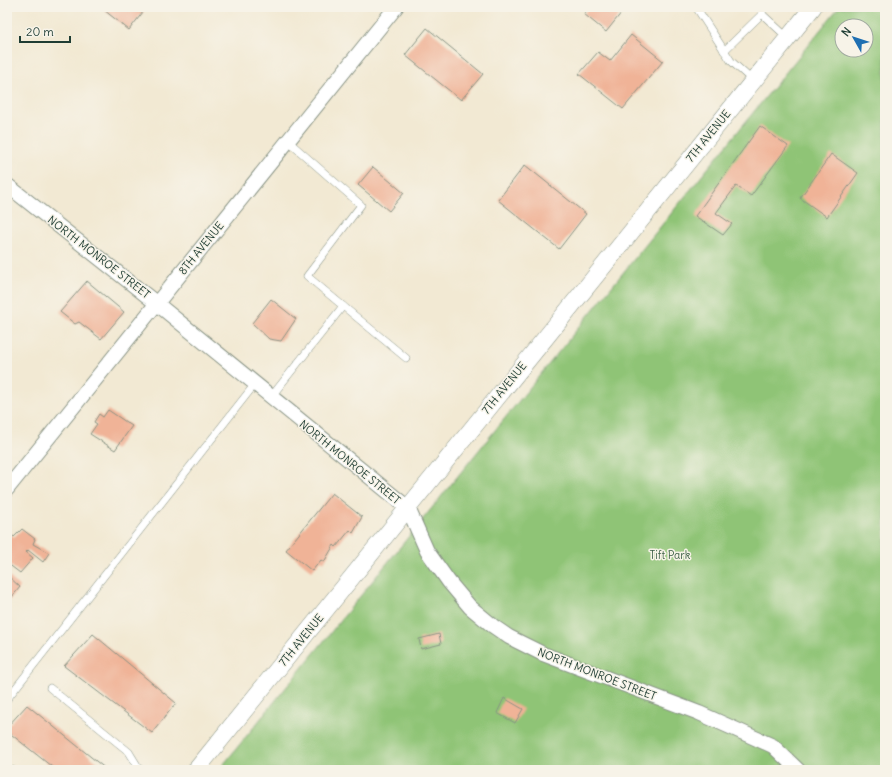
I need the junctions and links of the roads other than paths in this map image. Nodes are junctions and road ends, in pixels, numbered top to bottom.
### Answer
1 (396, 7) edge
2 (696, 7) edge
3 (813, 7) edge
4 (762, 11) edge
5 (788, 38) junction
6 (724, 51) junction
7 (753, 81) junction
8 (288, 141) junction
9 (7, 185) edge
10 (156, 303) junction
11 (343, 306) junction
12 (406, 358) dead end
13 (256, 384) junction
14 (271, 397) junction
15 (7, 489) edge
16 (408, 508) junction
17 (50, 688) dead end
18 (7, 699) edge
19 (140, 770) edge
20 (196, 770) edge
21 (798, 770) edge

1 - 8 street, 8TH AVENUE
2 - 6 lane
3 - 5 street, 7TH AVENUE
4 - 5 lane
4 - 6 lane
5 - 7 street, 7TH AVENUE
6 - 7 lane
7 - 16 street, 7TH AVENUE
8 - 10 street, 8TH AVENUE
8 - 11 lane
9 - 10 street, NORTH MONROE STREET
10 - 13 street, NORTH MONROE STREET
10 - 15 street, 8TH AVENUE
11 - 12 lane
11 - 14 lane
13 - 14 street, NORTH MONROE STREET
13 - 18 lane
14 - 16 street, NORTH MONROE STREET
16 - 20 street, 7TH AVENUE
16 - 21 street, NORTH MONROE STREET
17 - 19 lane

